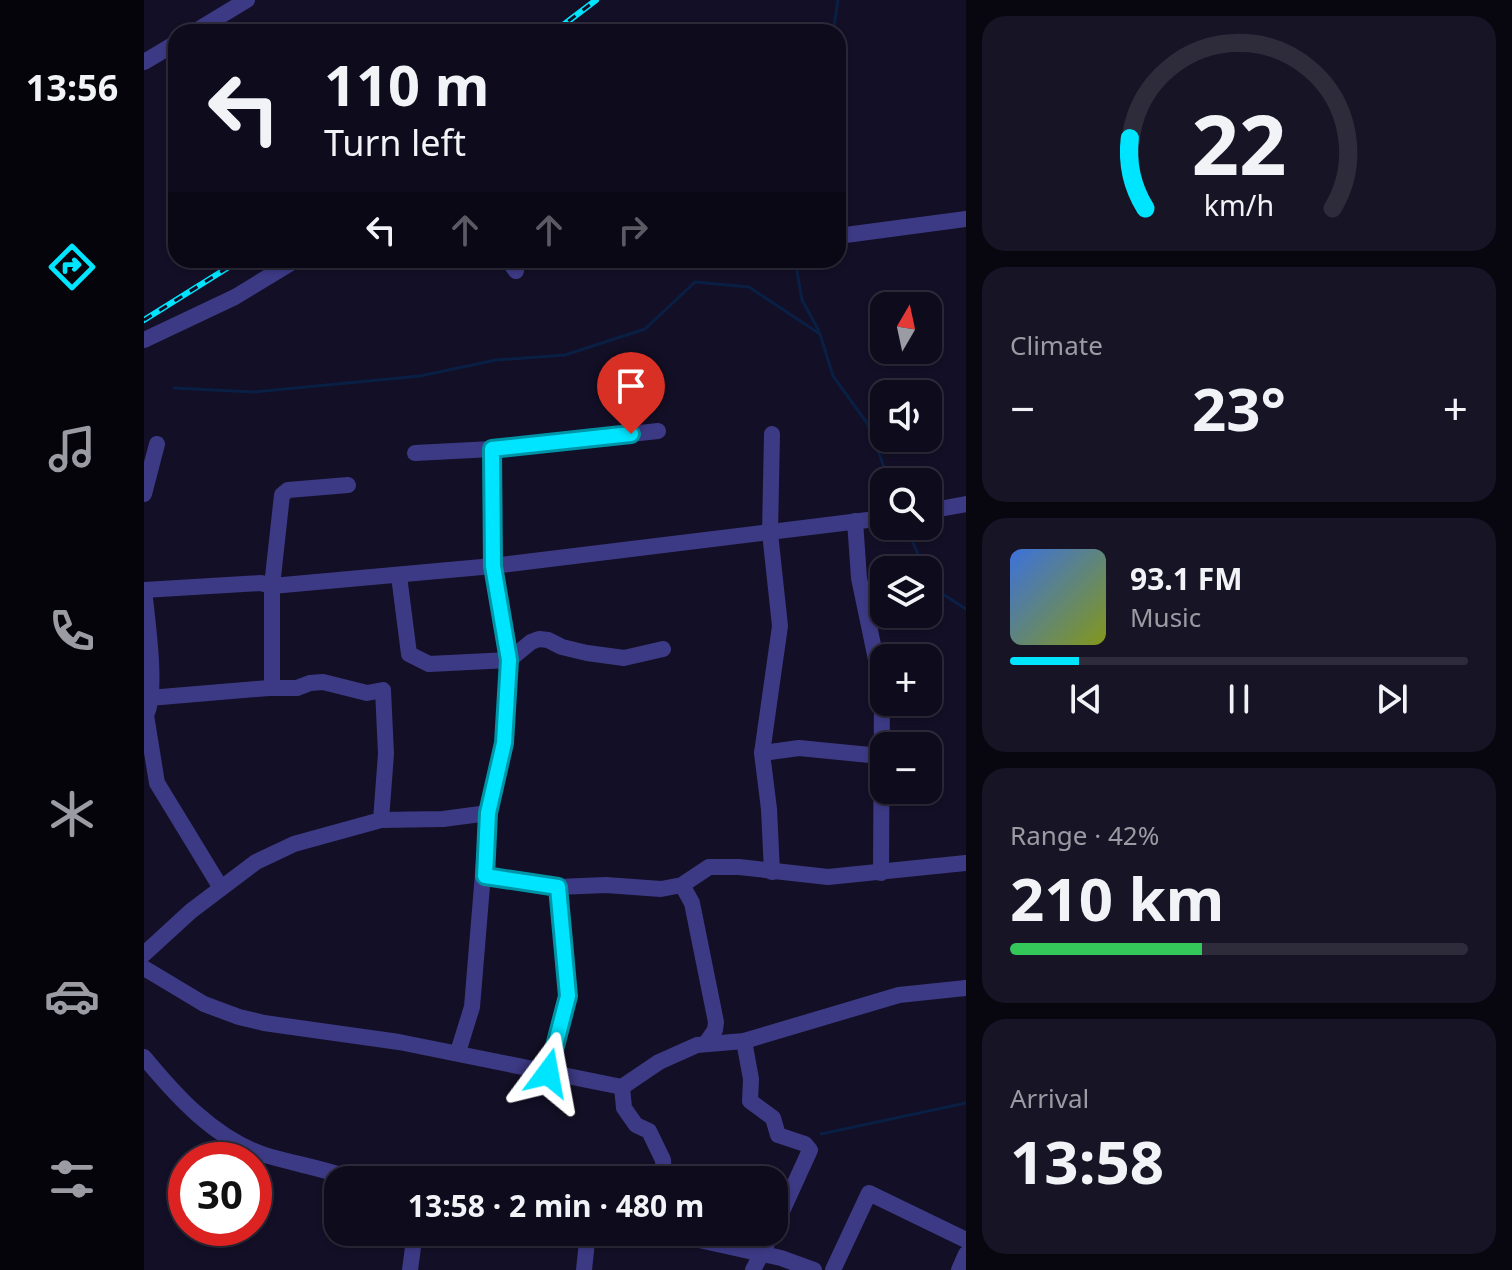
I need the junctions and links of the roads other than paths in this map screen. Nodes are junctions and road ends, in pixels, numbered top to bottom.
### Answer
1 (247, 0) edge
2 (207, 24) edge
3 (168, 48) edge
4 (144, 62) edge
5 (966, 219) edge
6 (846, 235) edge
7 (283, 268) edge
8 (144, 340) edge
9 (658, 431) dead end
10 (772, 434) dead end
11 (157, 444) dead end
12 (492, 449) junction
13 (415, 453) dead end
14 (348, 485) dead end
15 (144, 494) edge
16 (966, 504) edge
17 (942, 508) edge
18 (870, 519) edge
19 (855, 521) junction
20 (770, 533) junction
21 (493, 566) junction
22 (399, 576) junction
23 (272, 586) junction
24 (144, 590) edge
25 (663, 649) dead end
26 (509, 660) junction
27 (269, 688) junction
28 (147, 705) edge
29 (881, 732) edge
30 (762, 753) junction
31 (870, 755) edge
32 (880, 804) edge
33 (488, 813) junction
34 (381, 820) junction
35 (966, 863) edge
36 (772, 872) junction
37 (881, 873) junction
38 (485, 876) junction
39 (682, 885) junction
40 (558, 887) junction
41 (221, 888) junction
42 (144, 954) edge
43 (144, 968) edge
44 (966, 988) edge
45 (744, 1041) junction
46 (706, 1043) junction
47 (458, 1052) junction
48 (144, 1057) edge
49 (548, 1073) junction
50 (622, 1087) junction
51 (663, 1166) edge
52 (324, 1171) edge
53 (788, 1198) edge
54 (966, 1240) edge
55 (413, 1246) edge
56 (587, 1246) edge
57 (727, 1246) edge
58 (766, 1246) edge
59 (763, 1254) junction
60 (966, 1254) edge
61 (410, 1270) edge
62 (584, 1270) edge
63 (753, 1270) edge
64 (814, 1270) edge
65 (833, 1270) edge
66 (959, 1270) edge

1 - 2 street
3 - 4 street
5 - 6 street
7 - 8 street
9 - 12 street
10 - 20 street
11 - 15 street
12 - 13 street
12 - 21 street
14 - 23 street
16 - 17 street
18 - 19 street
19 - 20 street
19 - 29 street
20 - 21 street
20 - 30 street
21 - 22 street
21 - 26 street
22 - 23 street
22 - 26 street
23 - 24 street
23 - 27 street
24 - 28 street
25 - 26 street
26 - 33 street
27 - 28 street
27 - 34 street
28 - 41 street
30 - 31 street
30 - 36 street
32 - 37 street
33 - 34 street
33 - 38 street
34 - 41 street
35 - 37 street
36 - 37 street
36 - 39 street
38 - 40 street
38 - 47 street
39 - 40 street
39 - 46 street
40 - 49 street
41 - 42 street
43 - 47 street
44 - 45 street
45 - 46 street
45 - 53 street
46 - 50 street
47 - 49 street
48 - 52 street
49 - 50 street
50 - 51 street
54 - 65 street
55 - 61 street
56 - 62 street
57 - 59 street
58 - 59 street
59 - 63 street
59 - 64 street
60 - 66 street

